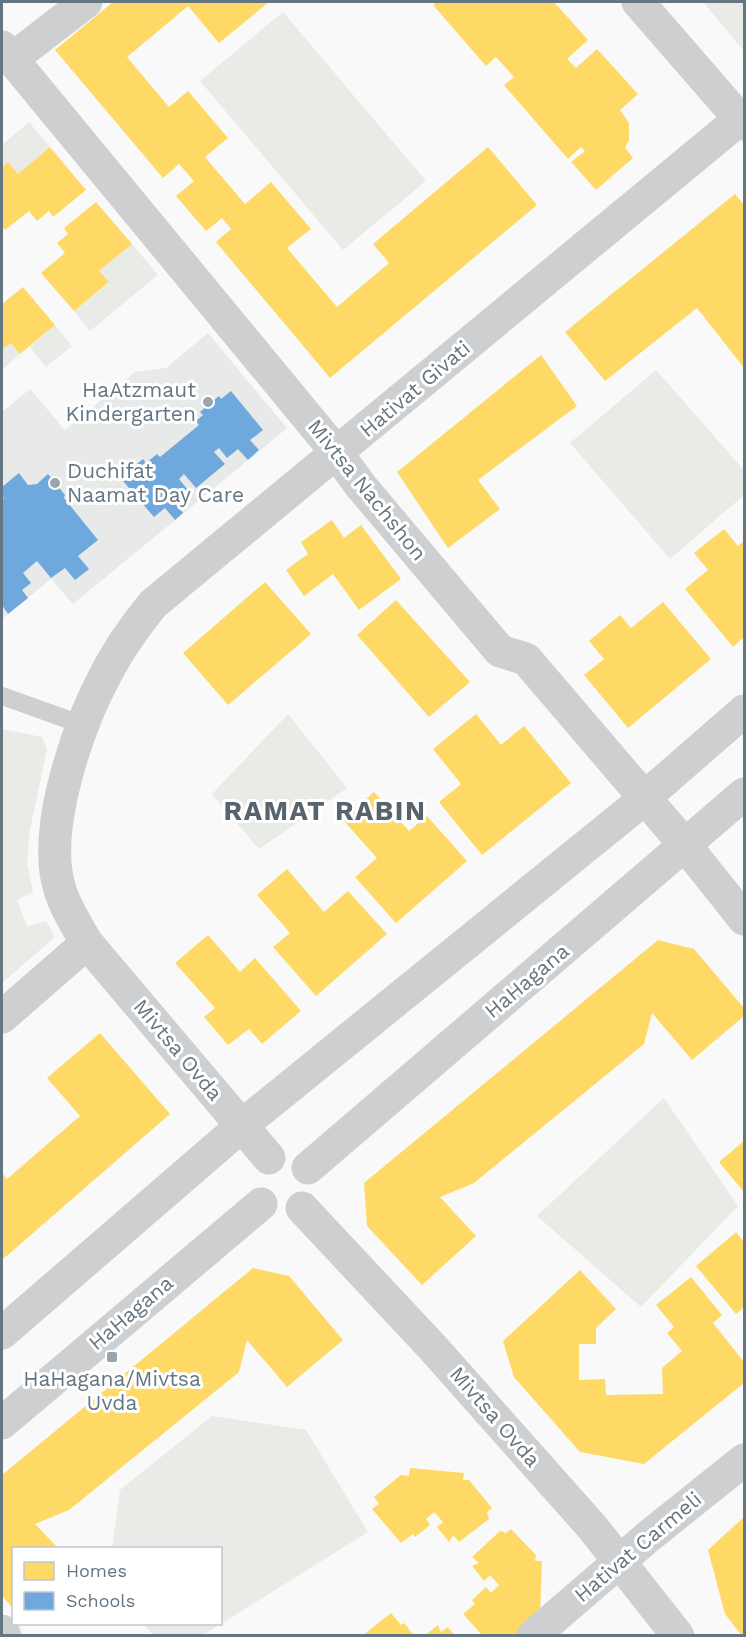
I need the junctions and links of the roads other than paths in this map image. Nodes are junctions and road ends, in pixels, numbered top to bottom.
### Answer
1 (86, 2) edge
2 (638, 2) edge
3 (7, 53) edge
4 (742, 122) edge
5 (337, 453) junction
6 (106, 673) joint
7 (2, 696) edge
8 (744, 711) edge
9 (83, 725) junction
10 (658, 786) dead end
11 (744, 794) edge
12 (632, 809) dead end
13 (685, 845) junction
14 (744, 919) edge
15 (87, 943) junction
16 (2, 1017) edge
17 (256, 1114) dead end
18 (230, 1136) dead end
19 (269, 1158) junction
20 (308, 1168) junction
21 (261, 1204) junction
22 (302, 1208) junction
23 (2, 1333) edge
24 (2, 1423) edge
25 (744, 1460) edge
26 (619, 1561) junction
27 (2, 1631) edge
28 (5, 1635) edge
29 (533, 1635) edge
30 (678, 1635) edge

1 - 3 street
2 - 4 street
3 - 5 street, Mivtsa Nachshon
4 - 5 street, Hativat Givati
5 - 6 street, Hativat Givati
5 - 13 street, Mivtsa Nachshon
6 - 9 street, Mivtsa Ovda
7 - 9 lane
8 - 10 street
9 - 15 street, Mivtsa Ovda
11 - 13 street, HaHagana
12 - 17 street
13 - 14 street, Mivtsa Nachshon
13 - 20 street, HaHagana
15 - 16 street
15 - 19 street, Mivtsa Ovda
18 - 23 street
19 - 20 street
19 - 21 street
20 - 22 street
21 - 22 street
21 - 24 street, HaHagana
22 - 26 street, Mivtsa Ovda
25 - 26 street, Hativat Carmeli
26 - 29 street, Hativat Carmeli
26 - 30 street, Mivtsa Ovda
27 - 28 street

